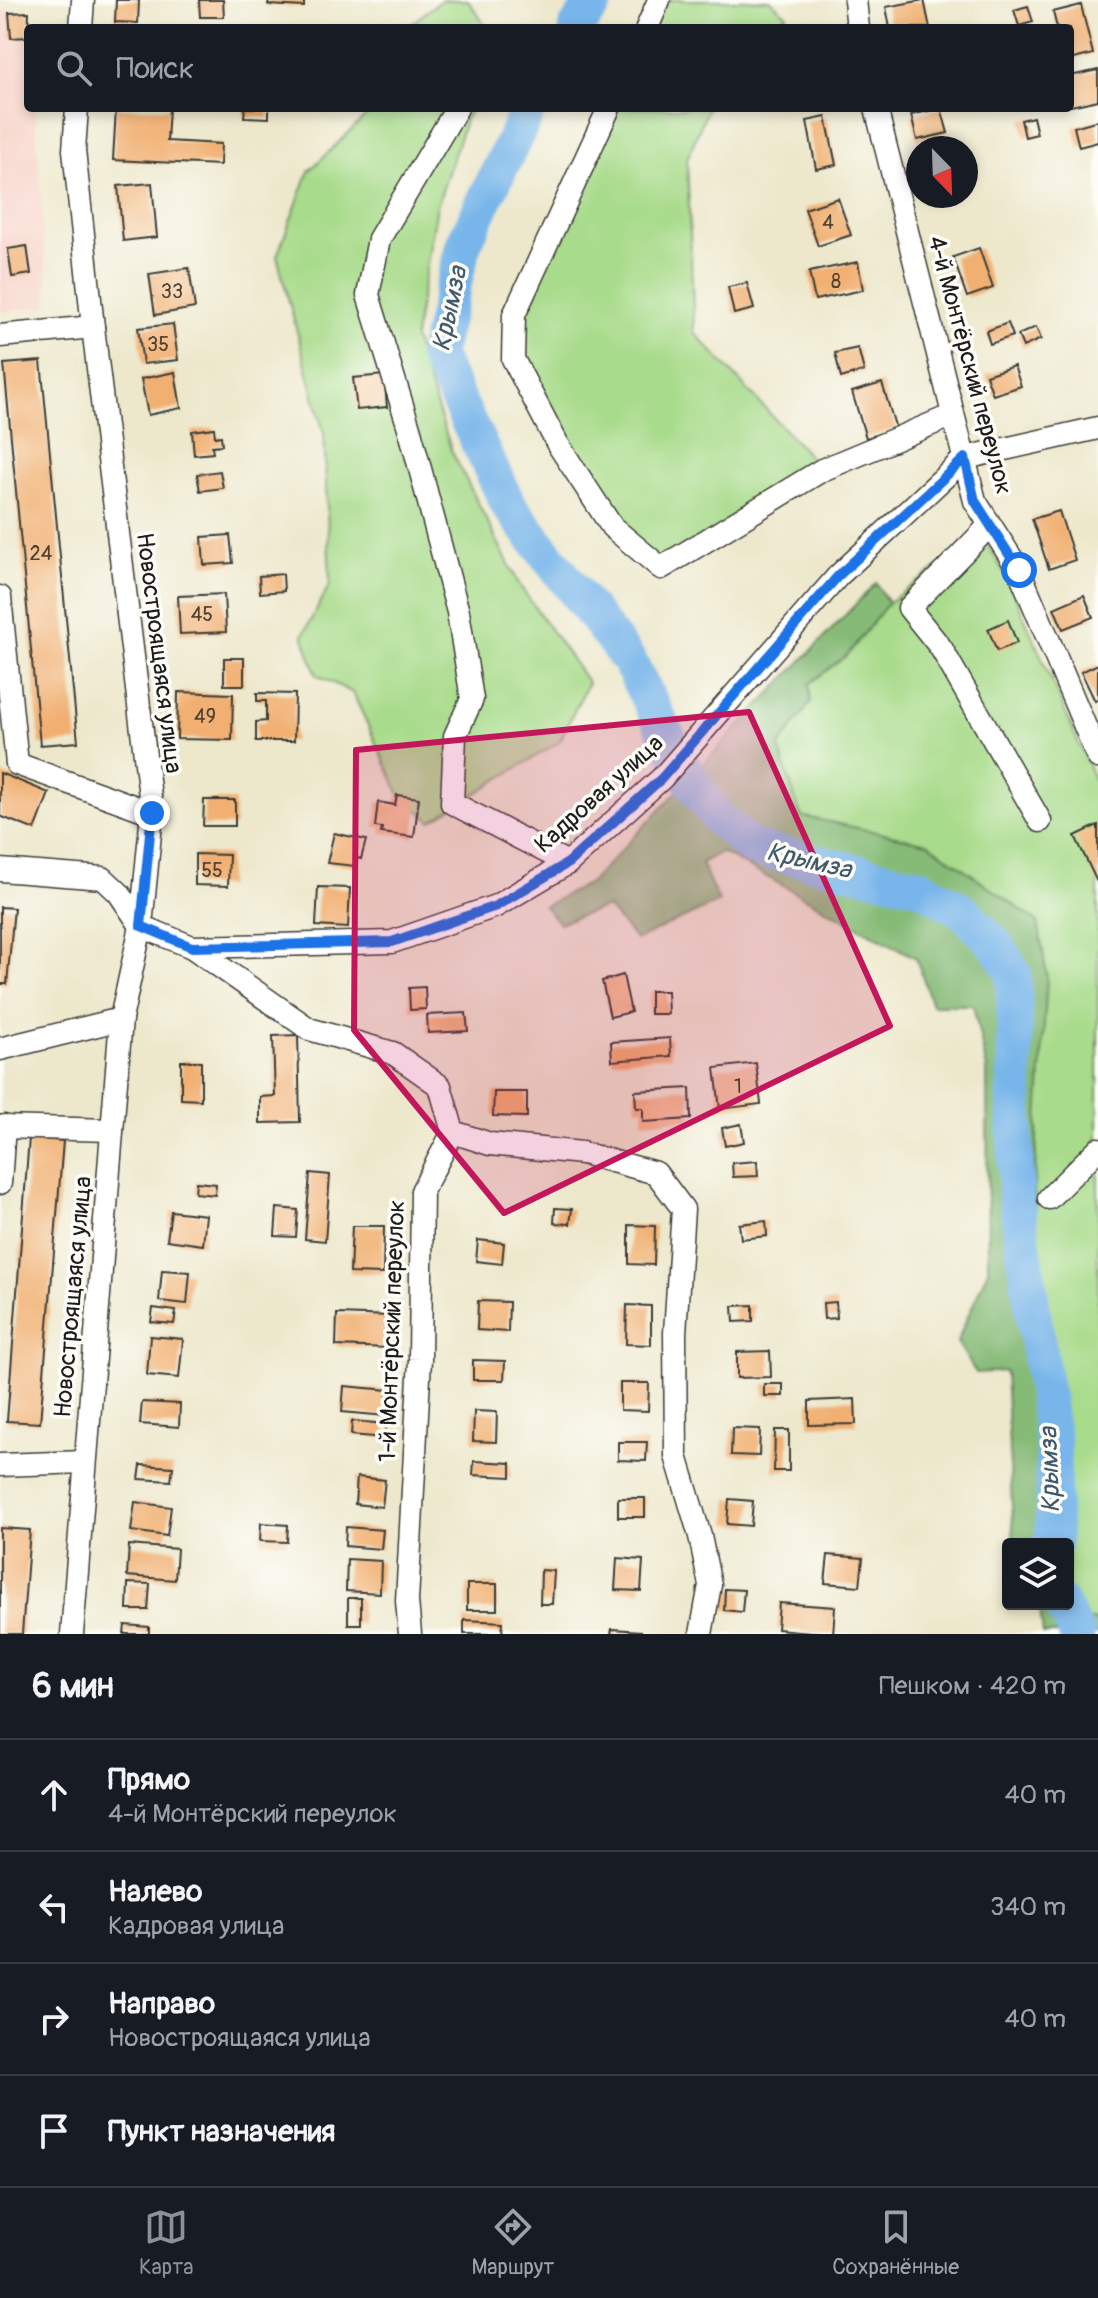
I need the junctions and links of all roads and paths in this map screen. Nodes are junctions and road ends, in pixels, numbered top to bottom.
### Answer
1 (61, 0) edge
2 (83, 0) edge
3 (659, 0) edge
4 (855, 0) edge
5 (81, 24) edge
6 (649, 24) edge
7 (858, 24) edge
8 (77, 112) edge
9 (455, 112) edge
10 (607, 112) edge
11 (877, 112) edge
12 (93, 327) junction
13 (0, 336) edge
14 (953, 415) junction
15 (1098, 428) edge
16 (965, 458) junction
17 (990, 525) junction
18 (0, 597) edge
19 (1098, 757) edge
20 (9, 760) edge
21 (152, 813) junction
22 (1040, 821) dead end
23 (568, 863) junction
24 (0, 870) edge
25 (141, 926) junction
26 (192, 947) junction
27 (121, 1019) junction
28 (0, 1049) edge
29 (2, 1127) edge
30 (112, 1130) junction
31 (453, 1132) junction
32 (1098, 1149) edge
33 (0, 1183) edge
34 (1049, 1198) dead end
35 (85, 1462) junction
36 (8, 1465) edge
37 (72, 1634) edge
38 (410, 1634) edge
39 (701, 1634) edge

1 - 2 street
2 - 5 street
3 - 6 street
4 - 7 street
8 - 12 street, Новостроящаяся улица
9 - 23 street
10 - 14 street
11 - 14 street, 4-й Монтёрский переулок
12 - 13 street
12 - 21 street, Новостроящаяся улица
14 - 16 street, 4-й Монтёрский переулок
15 - 16 street
16 - 17 street, 4-й Монтёрский переулок
16 - 23 street, Кадровая улица
17 - 19 street, 4-й Монтёрский переулок
17 - 22 street
18 - 20 street
20 - 21 street
21 - 25 street, Новостроящаяся улица
23 - 26 street, Кадровая улица
24 - 25 street
25 - 26 street, Кадровая улица
25 - 27 street, Новостроящаяся улица
26 - 31 street
27 - 28 street
27 - 30 street, Новостроящаяся улица
29 - 30 street
29 - 33 street
30 - 35 street, Новостроящаяся улица
31 - 38 street, 1-й Монтёрский переулок
31 - 39 street
32 - 34 street
35 - 36 street
35 - 37 street, Новостроящаяся улица

